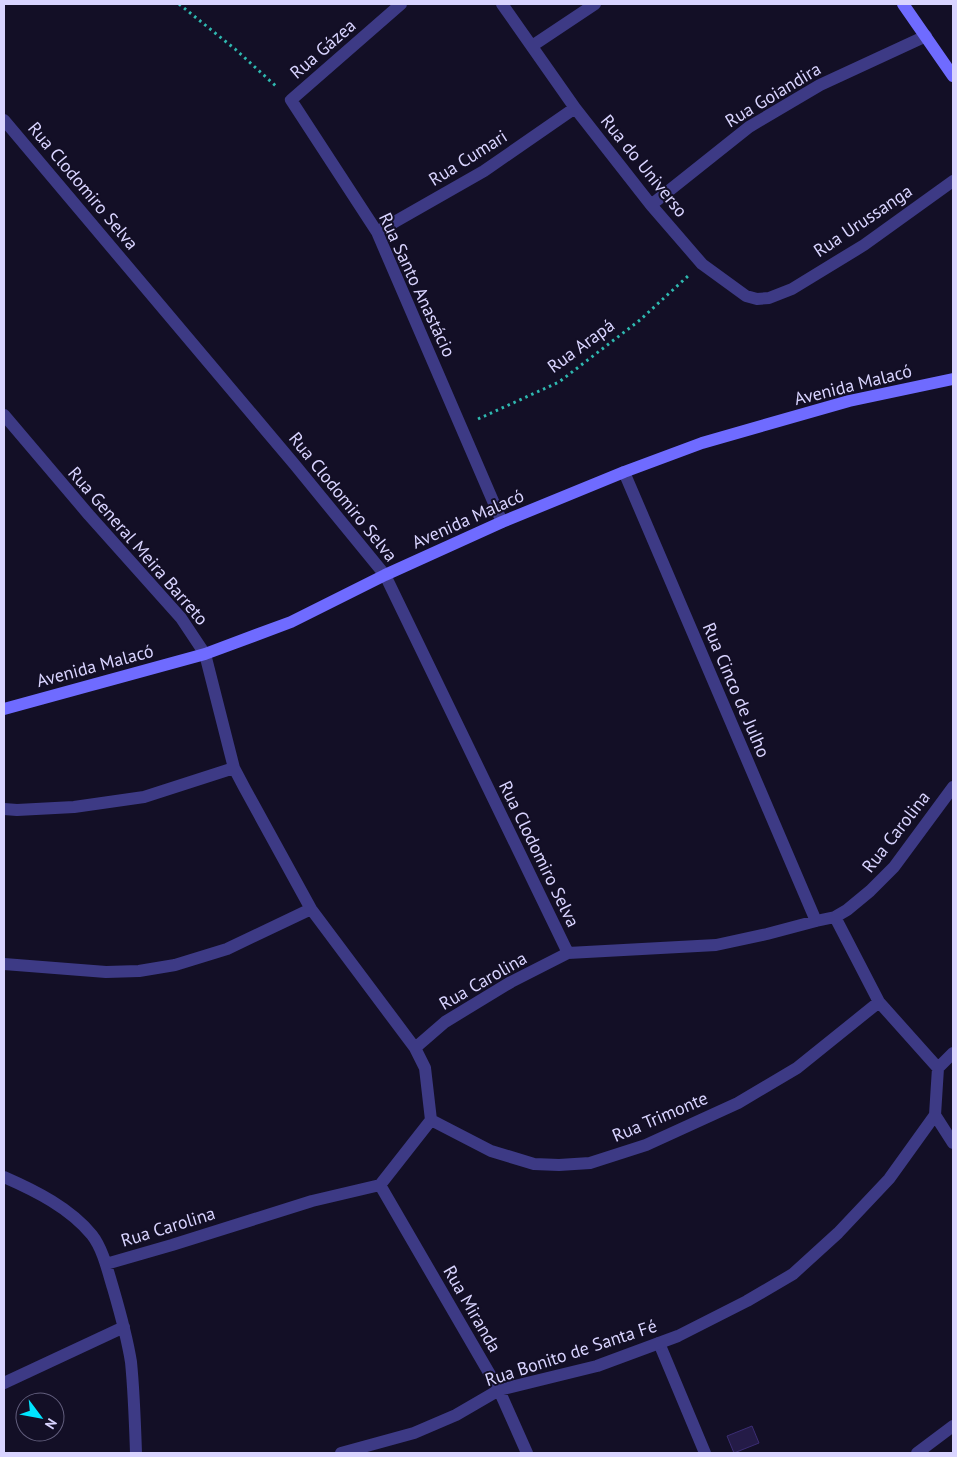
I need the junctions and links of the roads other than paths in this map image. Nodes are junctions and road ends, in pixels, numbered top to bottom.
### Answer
1 (401, 4) edge
2 (502, 4) edge
3 (595, 4) edge
4 (903, 4) edge
5 (926, 36) junction
6 (532, 46) junction
7 (953, 76) edge
8 (291, 100) joint
9 (575, 108) junction
10 (4, 120) edge
11 (953, 181) edge
12 (651, 205) junction
13 (377, 232) junction
14 (792, 289) joint
15 (953, 379) edge
16 (4, 415) edge
17 (624, 472) junction
18 (502, 522) junction
19 (385, 575) junction
20 (205, 654) junction
21 (4, 709) edge
22 (234, 768) junction
23 (953, 787) edge
24 (4, 809) edge
25 (311, 909) junction
26 (836, 917) junction
27 (816, 921) junction
28 (568, 953) junction
29 (4, 964) edge
30 (879, 1002) junction
31 (415, 1048) junction
32 (953, 1053) edge
33 (938, 1068) junction
34 (935, 1115) junction
35 (431, 1120) junction
36 (953, 1143) edge
37 (4, 1177) edge
38 (380, 1185) junction
39 (106, 1264) junction
40 (124, 1327) junction
41 (659, 1343) junction
42 (4, 1382) edge
43 (500, 1390) junction
44 (953, 1426) edge
45 (136, 1453) edge
46 (341, 1453) edge
47 (527, 1453) edge
48 (705, 1453) edge
49 (916, 1453) edge

1 - 8 street, Rua Gázea
2 - 6 street, Rua do Universo
3 - 6 street
4 - 5 street
5 - 7 street
5 - 12 street, Rua Goiandira
6 - 9 street, Rua do Universo
8 - 13 street, Rua Santo Anastácio
9 - 12 street, Rua do Universo
9 - 13 street, Rua Cumari
10 - 19 street, Rua Clodomiro Selva
11 - 14 street, Rua Urussanga
12 - 14 street, Rua do Universo
13 - 18 street, Rua Santo Anastácio
15 - 17 street, Avenida Malacó
16 - 20 street, Rua General Meira Barreto
17 - 18 street, Avenida Malacó
17 - 27 street, Rua Cinco de Julho
18 - 19 street, Avenida Malacó
19 - 20 street, Avenida Malacó
19 - 28 street, Rua Clodomiro Selva
20 - 21 street, Avenida Malacó
20 - 22 street, Rua General Meira Barreto
22 - 24 street
22 - 25 street, Rua General Meira Barreto
23 - 26 street, Rua Carolina
25 - 29 street
25 - 31 street, Rua General Meira Barreto
26 - 27 street, Rua Carolina
26 - 30 street
27 - 28 street, Rua Carolina
28 - 31 street, Rua Carolina
30 - 33 street
30 - 35 street, Rua Trimonte
31 - 35 street
32 - 33 street
33 - 34 street
34 - 36 street
34 - 41 street, Rua Bonito de Santa Fé
35 - 38 street
37 - 39 street
38 - 39 street, Rua Carolina
38 - 43 street, Rua Miranda
39 - 40 street
40 - 42 street
40 - 45 street
41 - 43 street, Rua Bonito de Santa Fé
41 - 48 street
43 - 46 street, Rua Bonito de Santa Fé
43 - 47 street, Rua Miranda
44 - 49 street

